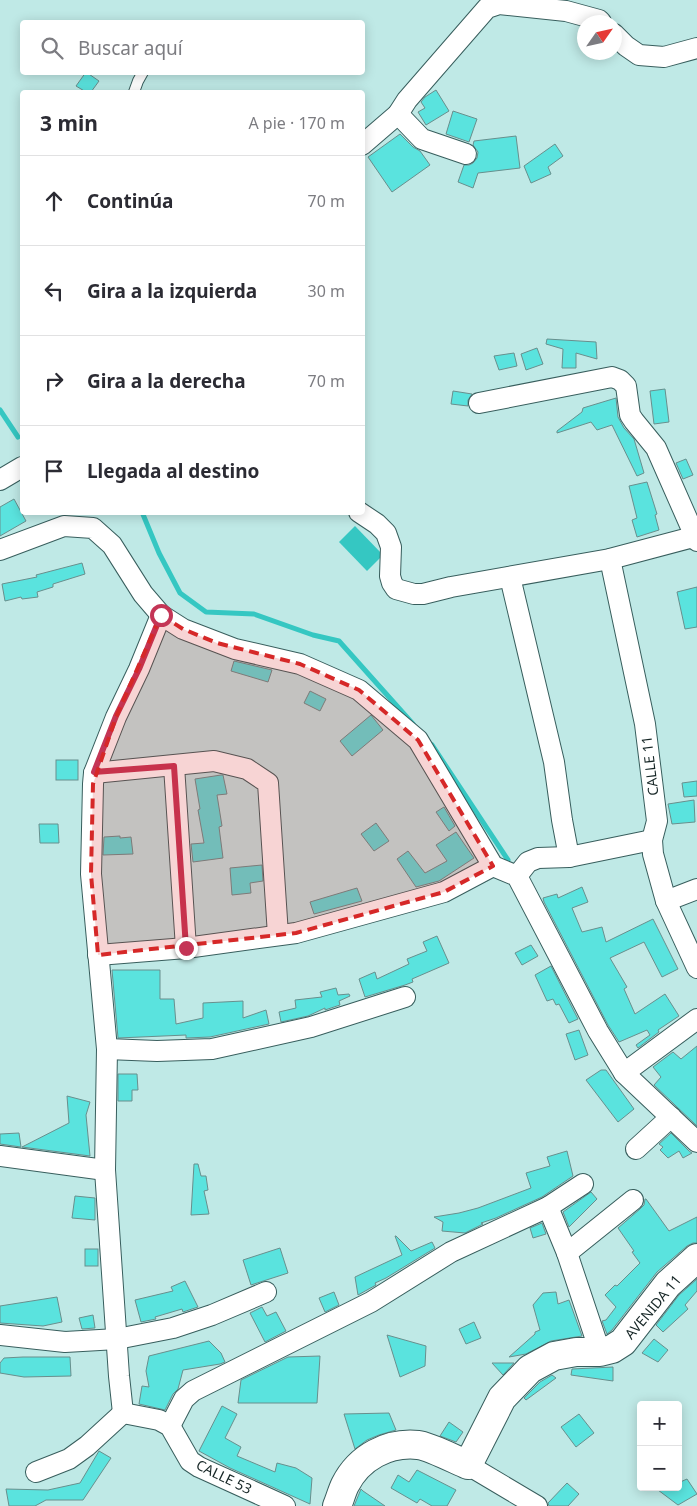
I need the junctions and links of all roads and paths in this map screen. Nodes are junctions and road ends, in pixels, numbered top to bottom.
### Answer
1 (582, 15) edge
2 (622, 42) edge
3 (697, 48) edge
4 (141, 75) edge
5 (135, 90) edge
6 (398, 114) junction
7 (365, 142) edge
8 (466, 154) dead end
9 (479, 403) dead end
10 (20, 468) edge
11 (0, 480) edge
12 (364, 515) edge
13 (696, 538) edge
14 (0, 550) edge
15 (610, 559) junction
16 (510, 577) junction
17 (161, 615) junction
18 (174, 766) junction
19 (94, 772) junction
20 (652, 840) junction
21 (569, 857) junction
22 (492, 866) junction
23 (517, 876) junction
24 (697, 889) edge
25 (666, 901) junction
26 (278, 935) junction
27 (186, 948) junction
28 (98, 955) junction
29 (697, 968) edge
30 (405, 996) dead end
31 (697, 1019) edge
32 (107, 1049) junction
33 (624, 1073) junction
34 (671, 1118) junction
35 (697, 1142) edge
36 (636, 1149) dead end
37 (0, 1156) edge
38 (105, 1170) junction
39 (583, 1184) dead end
40 (633, 1200) dead end
41 (548, 1207) junction
42 (567, 1253) junction
43 (697, 1258) edge
44 (266, 1292) dead end
45 (0, 1335) edge
46 (117, 1339) junction
47 (600, 1352) junction
48 (123, 1413) junction
49 (170, 1426) junction
50 (468, 1465) junction
51 (36, 1472) dead end
52 (285, 1506) edge
53 (337, 1506) edge
54 (537, 1506) edge

1 - 6 street
2 - 3 street
4 - 5 lane
6 - 7 street
6 - 8 street
9 - 13 street
10 - 11 street
12 - 16 street
13 - 15 street
14 - 17 street
15 - 16 street
15 - 20 street, CALLE 11
16 - 21 street
17 - 19 street
17 - 22 street
18 - 19 street
18 - 26 street
18 - 27 street
19 - 28 street
20 - 21 street
20 - 25 street, CALLE 11
21 - 23 street
22 - 23 street
22 - 26 street
23 - 33 street
24 - 25 street
25 - 29 street, CALLE 11
26 - 27 street
27 - 28 street
28 - 32 street
30 - 32 street
31 - 33 street
32 - 38 street
33 - 34 street
34 - 35 street
34 - 36 street
37 - 38 street
38 - 46 street
39 - 41 street
40 - 42 street
41 - 42 street
41 - 49 street
42 - 47 street
43 - 47 street, AVENIDA 11
44 - 46 street
45 - 46 street
46 - 48 street
47 - 50 street, AVENIDA 11
48 - 49 street
48 - 51 street
49 - 52 street, CALLE 53
50 - 53 street
50 - 54 street

